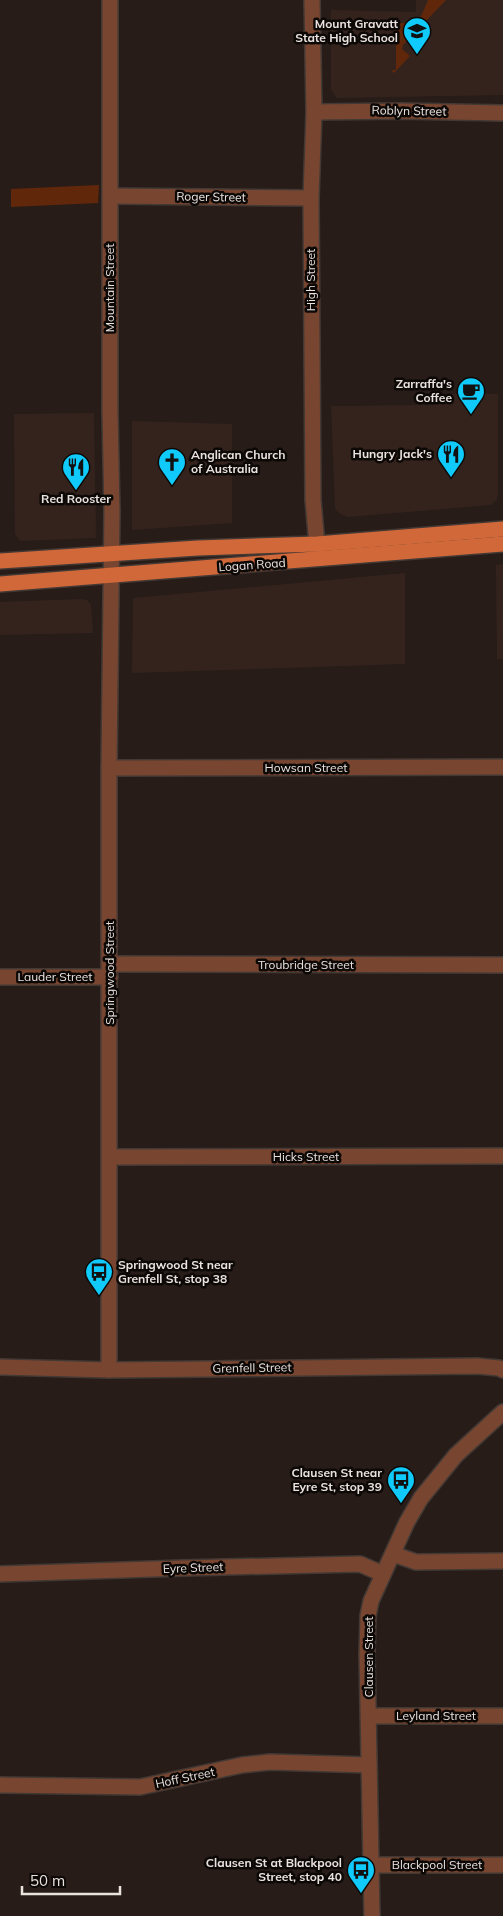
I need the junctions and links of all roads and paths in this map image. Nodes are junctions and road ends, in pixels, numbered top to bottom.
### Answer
1 (110, 0) edge
2 (312, 0) edge
3 (314, 112) junction
4 (503, 113) edge
5 (111, 196) junction
6 (311, 198) junction
7 (503, 528) edge
8 (318, 544) junction
9 (503, 544) edge
10 (111, 553) junction
11 (319, 560) junction
12 (0, 561) edge
13 (110, 576) junction
14 (0, 584) edge
15 (503, 767) edge
16 (109, 768) junction
17 (503, 965) edge
18 (110, 971) junction
19 (0, 977) edge
20 (503, 1156) edge
21 (110, 1157) junction
22 (0, 1367) edge
23 (109, 1370) junction
24 (503, 1370) edge
25 (503, 1412) edge
26 (392, 1554) junction
27 (503, 1562) edge
28 (0, 1574) edge
29 (383, 1574) junction
30 (369, 1716) junction
31 (503, 1716) edge
32 (369, 1765) junction
33 (0, 1785) edge
34 (503, 1864) edge
35 (371, 1865) junction
36 (372, 1916) edge

1 - 5 street, Mountain Street
2 - 3 street, High Street
3 - 4 street, Roblyn Street
3 - 6 street, High Street
5 - 6 street, Roger Street
5 - 10 street, Mountain Street
6 - 8 street, High Street
7 - 8 main road, Logan Road
8 - 10 main road, Logan Road
8 - 11 street, High Street
9 - 11 main road, Logan Road
10 - 12 main road, Logan Road
10 - 13 street, Mountain Street
11 - 13 main road, Logan Road
13 - 14 main road, Logan Road
13 - 16 street, Springwood Street
15 - 16 street, Howsan Street
16 - 18 street, Springwood Street
17 - 18 street, Troubridge Street
18 - 19 street, Lauder Street
18 - 21 street, Springwood Street
20 - 21 street, Hicks Street
21 - 23 street, Springwood Street
22 - 23 street, Grenfell Street
23 - 24 street, Grenfell Street
25 - 26 street, Clausen Street
26 - 27 street
26 - 29 street, Clausen Street
28 - 29 street, Eyre Street
29 - 30 street, Clausen Street
30 - 31 street, Leyland Street
30 - 32 street, Clausen Street
32 - 33 street, Hoff Street
32 - 35 street, Clausen Street
34 - 35 street, Blackpool Street
35 - 36 street, Clausen Street

